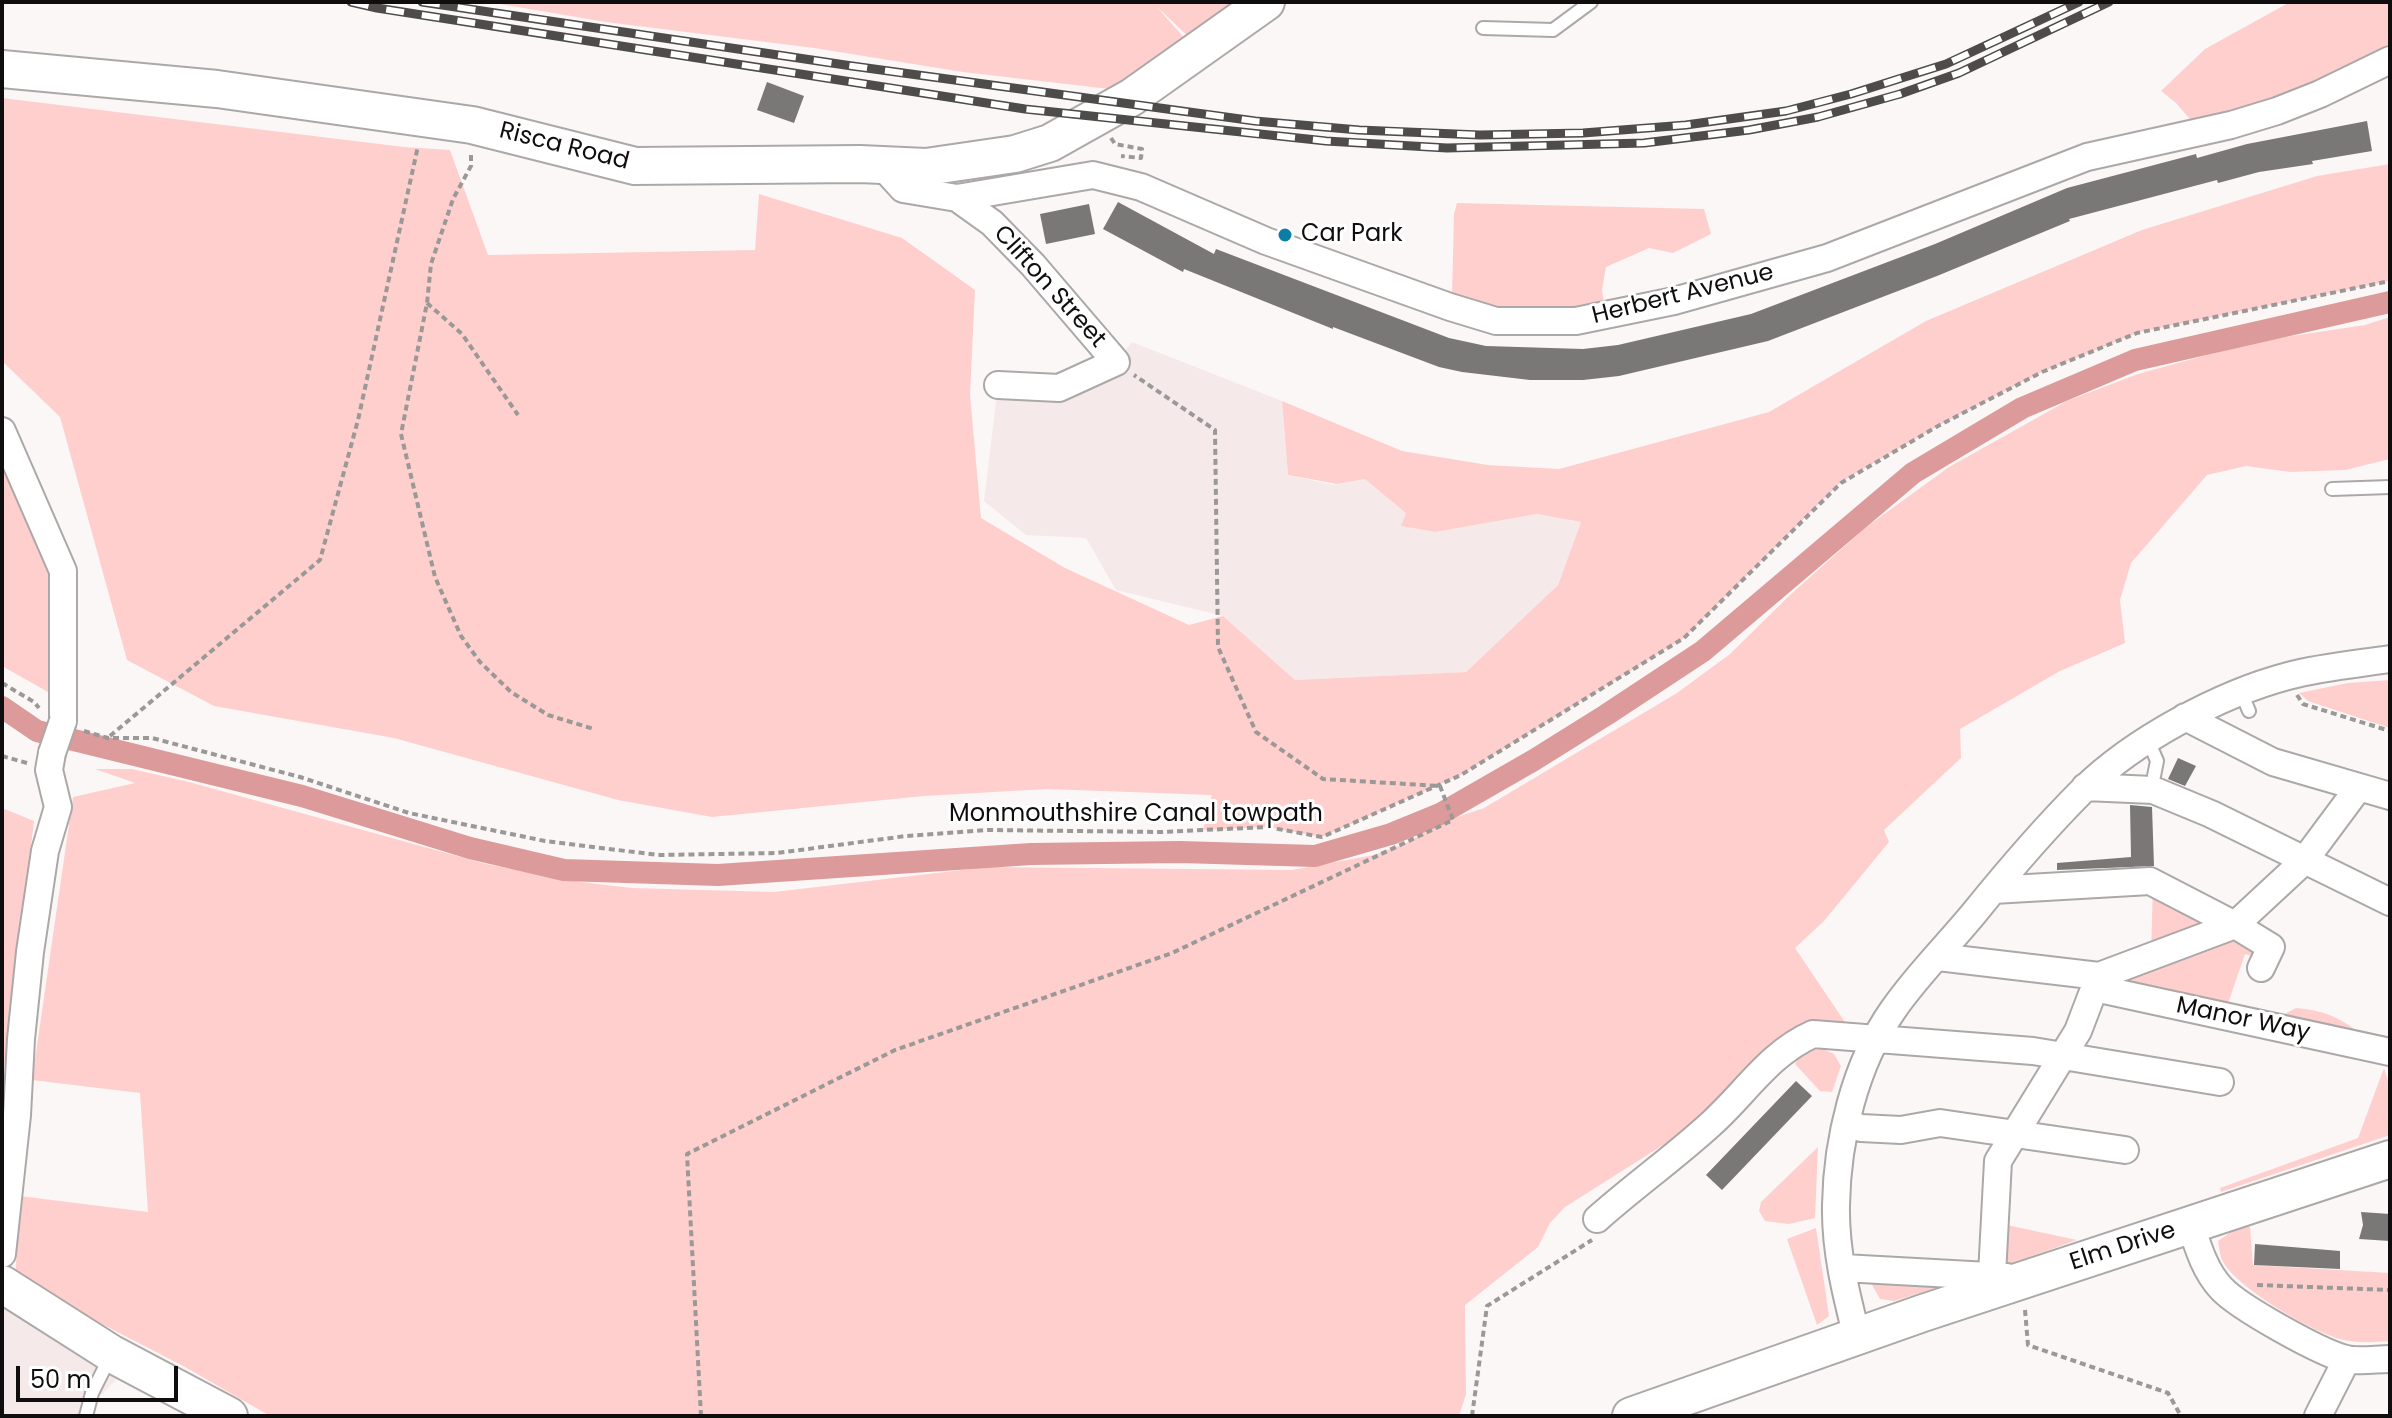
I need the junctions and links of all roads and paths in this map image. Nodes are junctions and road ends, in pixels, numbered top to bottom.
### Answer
1 (1266, 2) edge
2 (1591, 2) edge
3 (1483, 28) dead end
4 (2390, 60) edge
5 (2, 69) edge
6 (424, 118) junction
7 (472, 125) junction
8 (1115, 144) dead end
9 (1115, 155) dead end
10 (883, 167) junction
11 (957, 198) junction
12 (2390, 281) edge
13 (427, 303) junction
14 (1116, 362) junction
15 (998, 385) dead end
16 (518, 415) dead end
17 (2, 431) edge
18 (2390, 487) edge
19 (2332, 489) dead end
20 (2390, 659) edge
21 (2286, 676) junction
22 (2, 683) edge
23 (2185, 717) junction
24 (61, 721) junction
25 (594, 729) dead end
26 (2390, 731) edge
27 (108, 738) junction
28 (2148, 740) junction
29 (2154, 776) dead end
30 (1440, 786) junction
31 (2085, 787) junction
32 (2359, 787) junction
33 (2390, 796) edge
34 (2304, 861) junction
35 (1993, 890) junction
36 (2390, 902) edge
37 (2235, 925) junction
38 (1938, 957) junction
39 (2261, 968) dead end
40 (2097, 982) junction
41 (1875, 1040) junction
42 (2390, 1052) edge
43 (2065, 1056) junction
44 (2220, 1082) dead end
45 (1846, 1123) junction
46 (2014, 1136) junction
47 (2125, 1150) dead end
48 (2390, 1159) edge
49 (1597, 1219) joint
50 (2191, 1226) junction
51 (2, 1254) edge
52 (1843, 1268) junction
53 (2008, 1277) junction
54 (2, 1284) edge
55 (2221, 1288) junction
56 (2390, 1290) edge
57 (1857, 1337) junction
58 (112, 1354) junction
59 (2347, 1359) junction
60 (2390, 1359) edge
61 (86, 1416) edge
62 (229, 1416) edge
63 (701, 1416) edge
64 (1472, 1416) edge
65 (1631, 1416) edge
66 (2181, 1416) edge
67 (2318, 1416) edge

1 - 10 main road, Risca Road
2 - 3 lane
4 - 11 street, Herbert Avenue
5 - 6 main road, Risca Road
6 - 7 main road, Risca Road
6 - 27 path
7 - 10 main road, Risca Road
7 - 13 path
8 - 9 path
10 - 11 street, Herbert Avenue
11 - 14 street, Clifton Street
12 - 30 path, Monmouthshire Canal towpath
13 - 16 path
13 - 25 path
14 - 15 street, Clifton Street
14 - 30 path
17 - 24 street
18 - 19 lane
20 - 21 street
21 - 23 street
21 - 26 path
22 - 24 path, Monmouthshire Canal towpath
23 - 28 street
23 - 32 street
24 - 27 path, Monmouthshire Canal towpath
24 - 51 street, bridge
27 - 30 path, Monmouthshire Canal towpath
28 - 29 lane
28 - 31 street
30 - 63 path
31 - 34 street
31 - 35 street
32 - 33 street
32 - 34 street, Manor Way
34 - 36 street
34 - 37 street, Manor Way
35 - 37 street
35 - 38 street
37 - 39 street
37 - 40 street, Manor Way
38 - 40 street, Manor Way
38 - 41 street
40 - 42 street, Manor Way
40 - 43 street
41 - 43 street
41 - 45 street
41 - 49 street
43 - 44 street
43 - 46 street
45 - 46 street
45 - 52 street
46 - 47 street
46 - 53 street
48 - 50 main road, Elm Drive
49 - 64 path
50 - 53 main road, Elm Drive
50 - 55 street
52 - 53 street
52 - 57 street
53 - 57 main road, Elm Drive
53 - 66 path
54 - 58 main road
55 - 56 path
55 - 59 street
57 - 65 main road, Elm Drive
58 - 61 lane
58 - 62 main road
59 - 60 street
59 - 67 street

